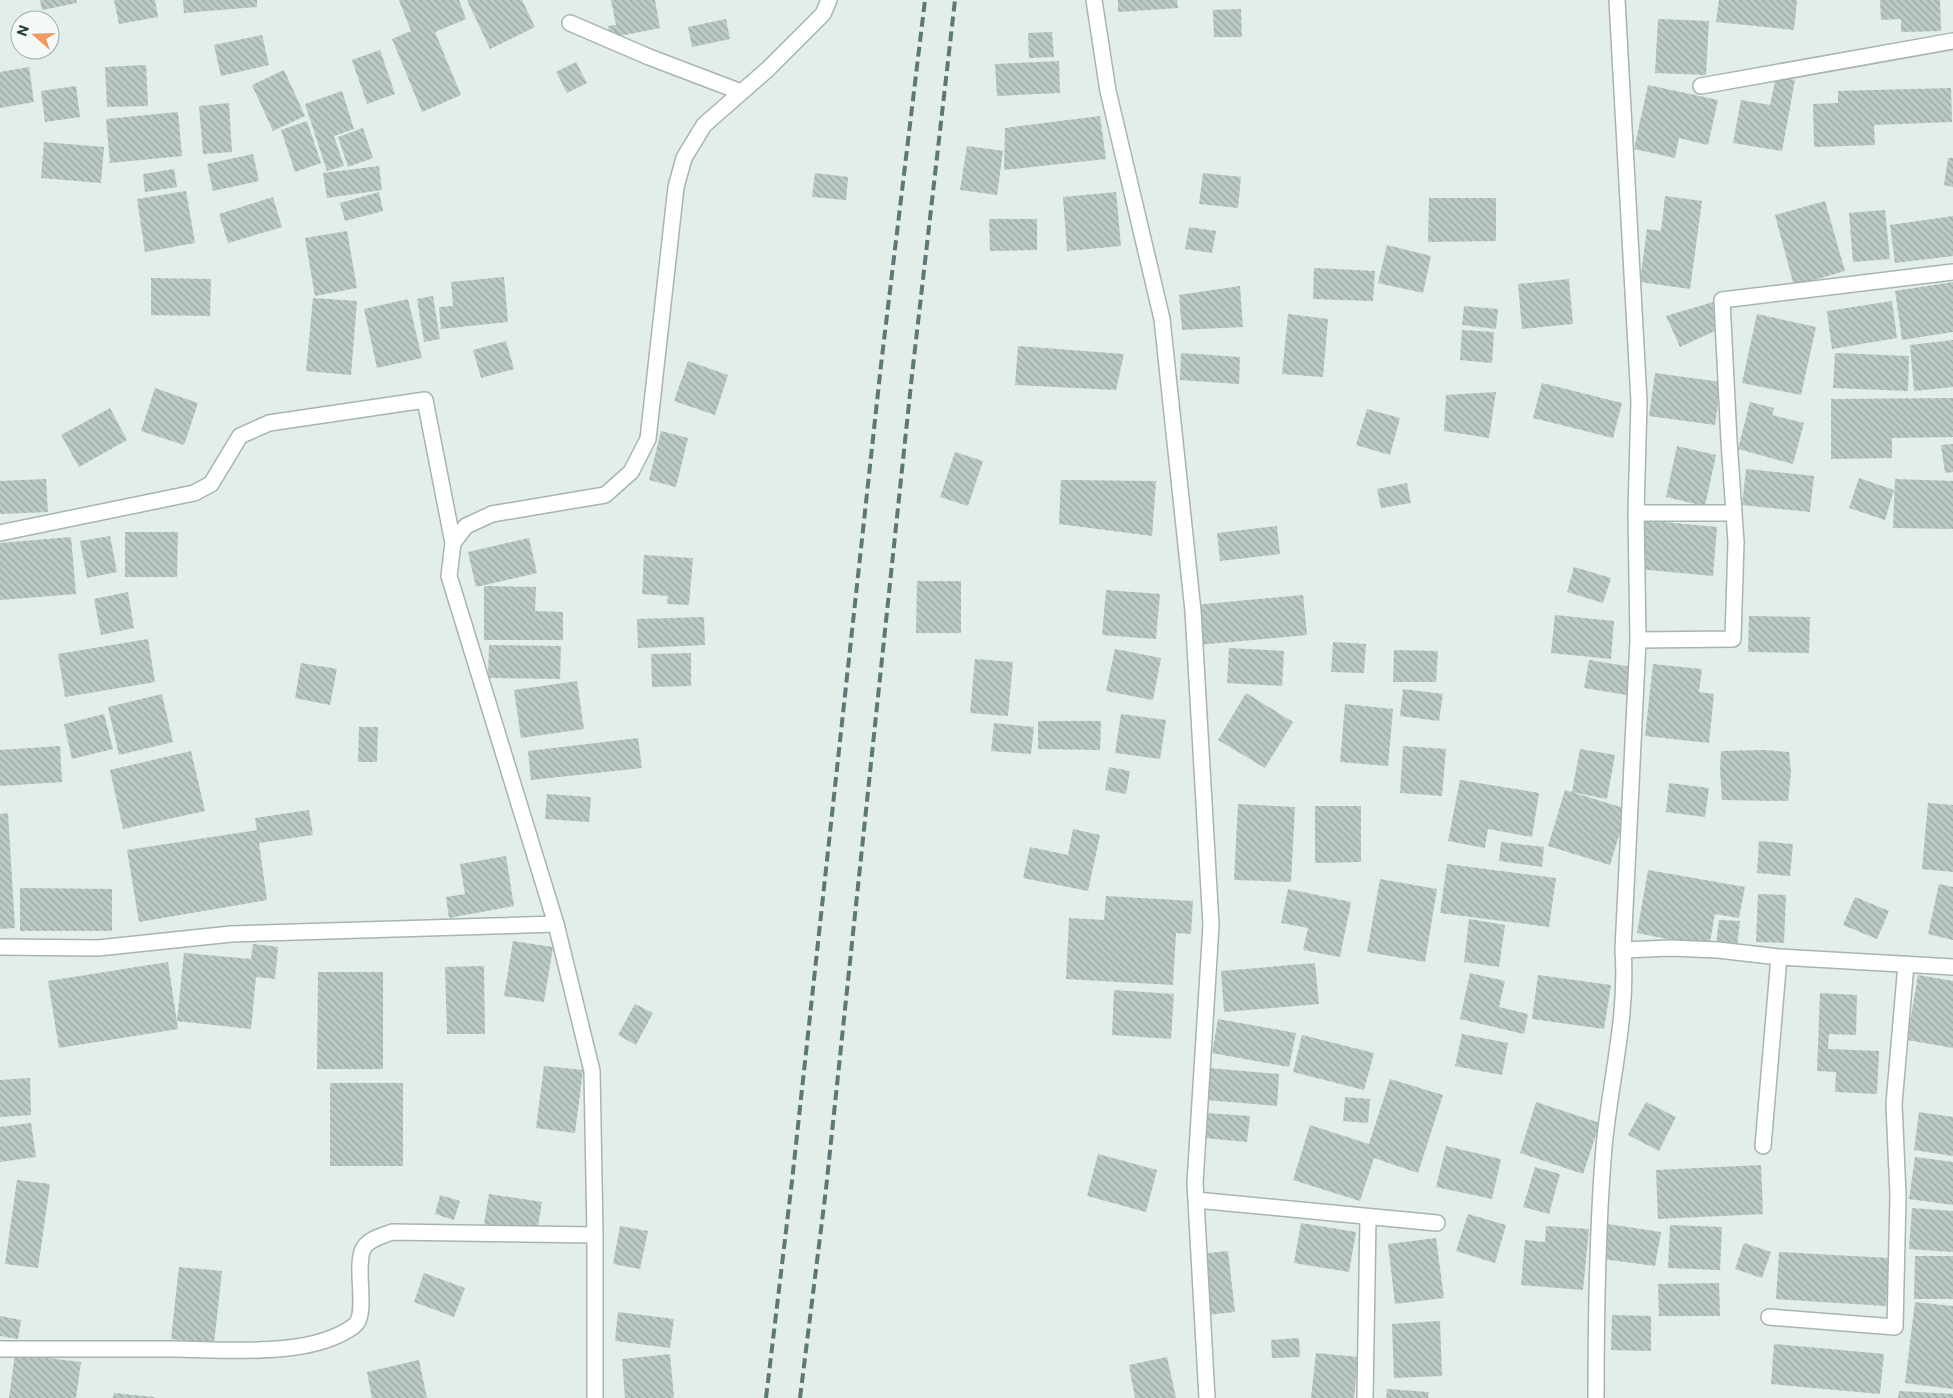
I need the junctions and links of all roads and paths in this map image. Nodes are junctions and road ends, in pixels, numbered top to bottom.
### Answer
1 (829, 0) edge
2 (1094, 0) edge
3 (1617, 0) edge
4 (570, 23) dead end
5 (1953, 41) edge
6 (1701, 86) dead end
7 (742, 92) junction
8 (1953, 272) edge
9 (1636, 513) junction
10 (1734, 513) junction
11 (0, 533) edge
12 (453, 543) junction
13 (1638, 640) junction
14 (556, 924) junction
15 (0, 948) edge
16 (1623, 950) junction
17 (1778, 957) junction
18 (1906, 964) junction
19 (1953, 967) edge
20 (1763, 1146) dead end
21 (1196, 1200) junction
22 (1368, 1216) junction
23 (1437, 1223) dead end
24 (595, 1235) junction
25 (1769, 1317) dead end
26 (0, 1349) edge
27 (595, 1398) edge
28 (1207, 1398) edge
29 (1365, 1398) edge
30 (1596, 1398) edge

1 - 7 street
2 - 21 street
3 - 9 street
4 - 7 street
5 - 6 street
7 - 12 street
8 - 10 street
9 - 10 street
9 - 13 street
10 - 13 street
11 - 12 street
12 - 14 street
13 - 16 street
14 - 15 street
14 - 24 street
16 - 17 street
16 - 30 street
17 - 18 street
17 - 20 street
18 - 19 street
18 - 25 street
21 - 22 street
21 - 28 street
22 - 23 street
22 - 29 street
24 - 26 street
24 - 27 street

